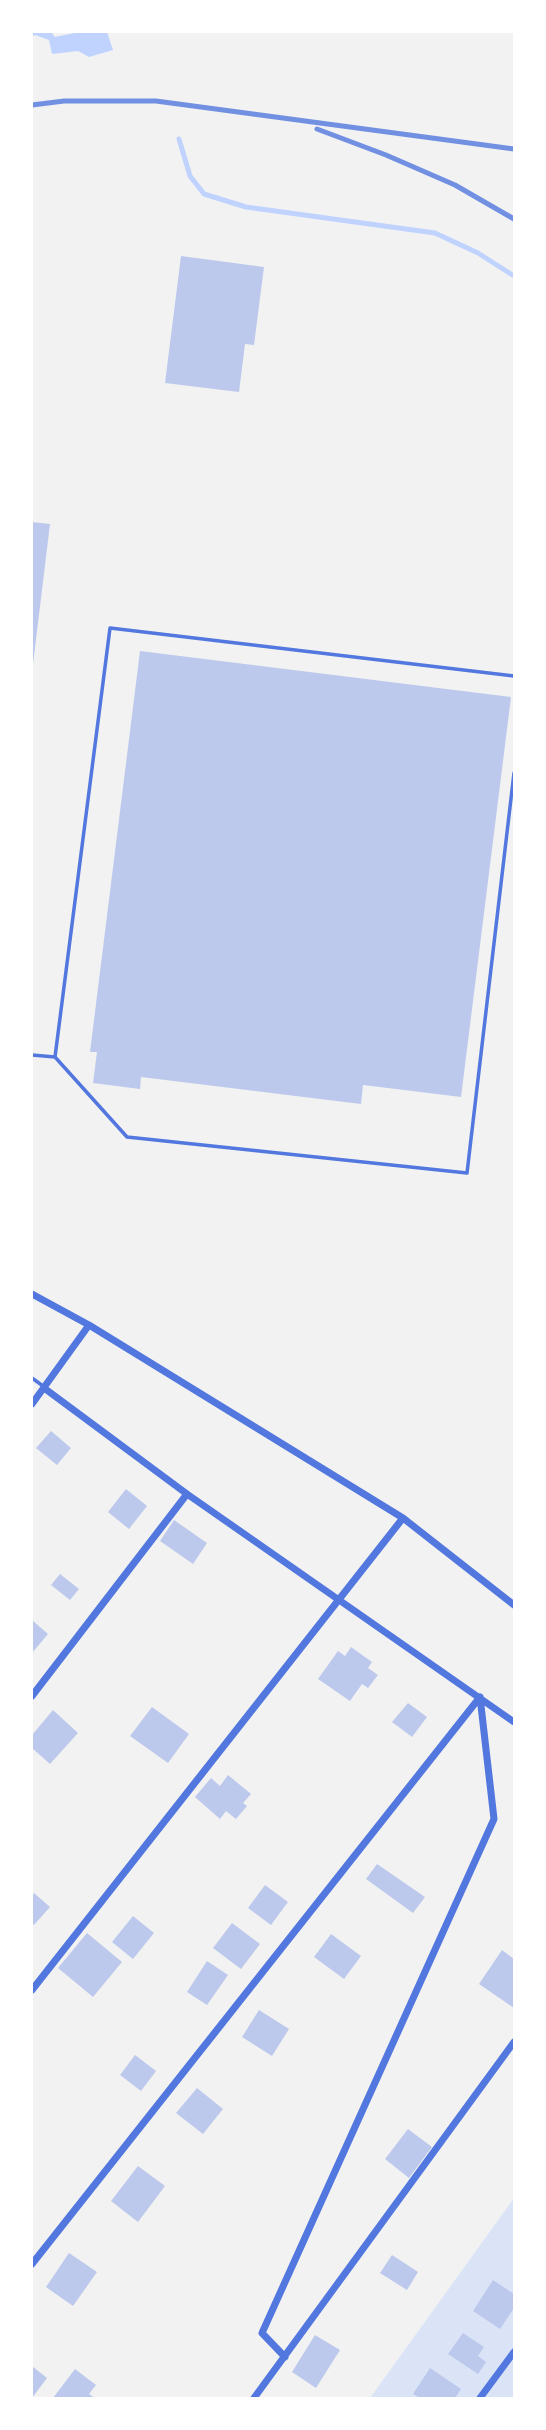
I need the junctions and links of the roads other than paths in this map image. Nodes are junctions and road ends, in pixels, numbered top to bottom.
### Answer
1 (514, 676) edge
2 (514, 773) edge
3 (32, 1055) edge
4 (55, 1056) junction
5 (32, 1294) edge
6 (89, 1325) junction
7 (32, 1378) edge
8 (44, 1388) junction
9 (32, 1404) edge
10 (187, 1494) junction
11 (403, 1518) junction
12 (339, 1598) junction
13 (514, 1605) edge
14 (32, 1696) edge
15 (480, 1697) junction
16 (514, 1722) edge
17 (32, 1990) edge
18 (514, 2042) edge
19 (32, 2264) edge
20 (514, 2352) edge
21 (285, 2357) junction
22 (254, 2399) edge
23 (480, 2399) edge

1 - 4 lane
2 - 4 lane
3 - 4 lane
5 - 6 street
6 - 8 street
6 - 11 street
7 - 8 lane
8 - 9 street
8 - 10 street
10 - 12 street
10 - 14 street
11 - 12 street
11 - 13 street
12 - 15 street
12 - 17 street
15 - 16 street
15 - 19 street
15 - 21 street
18 - 21 street
20 - 23 street
21 - 22 street

